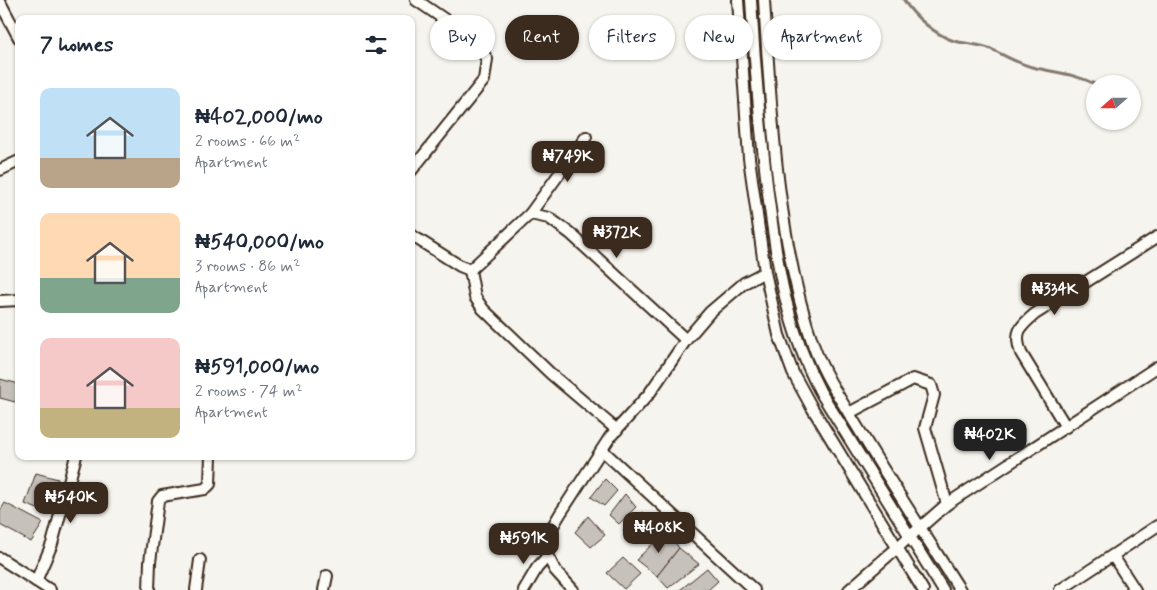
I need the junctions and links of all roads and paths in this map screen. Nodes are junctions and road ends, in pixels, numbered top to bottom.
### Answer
1 (416, 0) edge
2 (738, 0) edge
3 (751, 0) edge
4 (764, 0) edge
5 (0, 2) edge
6 (15, 30) edge
7 (586, 137) dead end
8 (15, 163) edge
9 (415, 167) edge
10 (0, 170) edge
11 (530, 214) junction
12 (1157, 237) edge
13 (415, 238) edge
14 (470, 270) junction
15 (765, 272) junction
16 (15, 300) edge
17 (0, 301) edge
18 (686, 340) junction
19 (1157, 367) edge
20 (849, 413) junction
21 (1066, 427) junction
22 (616, 430) junction
23 (602, 450) junction
24 (75, 460) edge
25 (211, 460) edge
26 (947, 504) junction
27 (1157, 526) edge
28 (920, 527) junction
29 (910, 536) junction
30 (897, 548) junction
31 (1113, 556) junction
32 (547, 557) junction
33 (0, 558) edge
34 (200, 560) dead end
35 (326, 576) dead end
36 (36, 581) junction
37 (50, 590) edge
38 (149, 590) edge
39 (196, 590) edge
40 (324, 590) edge
41 (524, 590) edge
42 (573, 590) edge
43 (754, 590) edge
44 (849, 590) edge
45 (923, 590) edge
46 (943, 590) edge
47 (960, 590) edge
48 (1060, 590) edge
49 (1135, 590) edge

1 - 9 street
2 - 15 street
3 - 29 street
4 - 20 street
5 - 6 street
7 - 11 street
8 - 10 street
11 - 14 street
11 - 18 street
12 - 21 street
13 - 14 street
14 - 22 street
15 - 18 street
15 - 30 street
16 - 17 street
18 - 22 street
19 - 21 street
20 - 26 street
20 - 28 street
21 - 26 street
22 - 23 street
23 - 32 street
23 - 43 street
24 - 36 street
25 - 38 street
26 - 28 street
27 - 31 street
28 - 29 street
28 - 47 street
29 - 30 street
29 - 46 street
30 - 44 street
30 - 45 street
31 - 48 street
31 - 49 street
32 - 41 street
32 - 42 street
33 - 36 street
34 - 39 street
35 - 40 street
36 - 37 street

